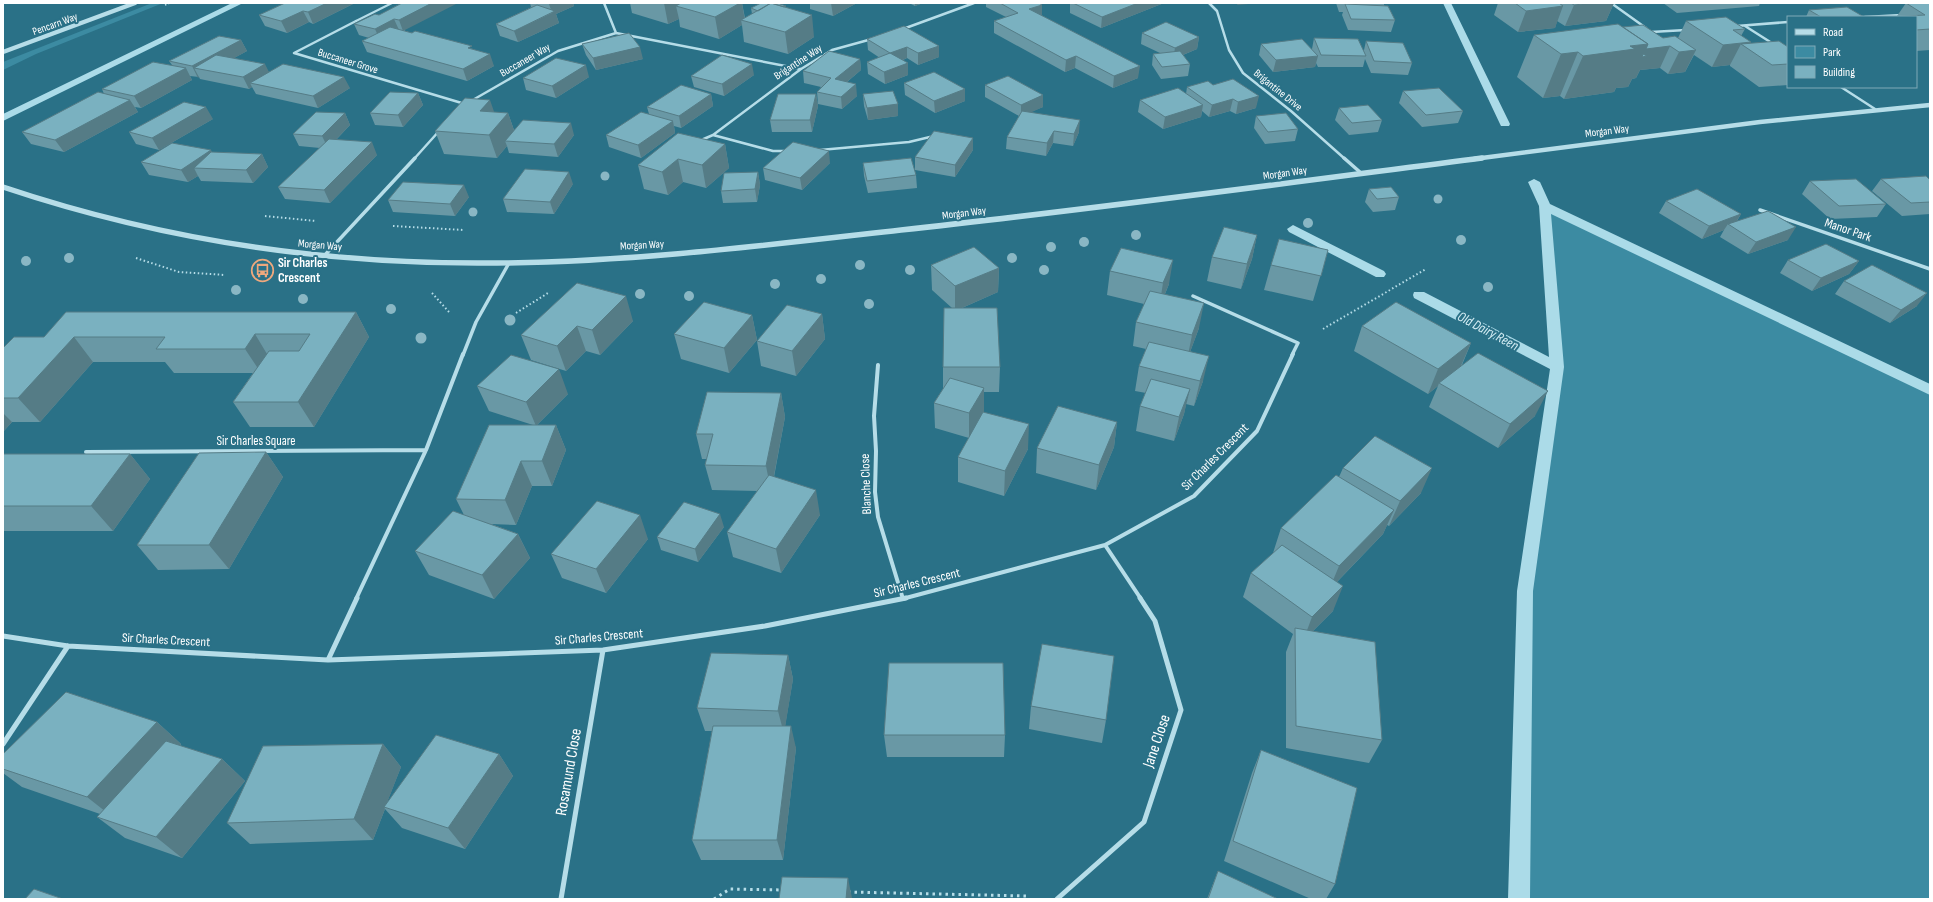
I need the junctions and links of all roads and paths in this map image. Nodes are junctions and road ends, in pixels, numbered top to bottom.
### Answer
1 (135, 3) edge
2 (392, 3) edge
3 (604, 3) edge
4 (974, 3) edge
5 (1210, 3) edge
6 (1610, 3) edge
7 (1908, 15) edge
8 (1886, 16) edge
9 (356, 21) joint
10 (1787, 22) edge
11 (1745, 26) junction
12 (1730, 27) edge
13 (1691, 30) edge
14 (898, 31) edge
15 (616, 33) junction
16 (1652, 33) junction
17 (1645, 34) edge
18 (876, 38) edge
19 (1782, 49) edge
20 (3, 52) edge
21 (801, 69) junction
22 (1843, 88) edge
23 (464, 104) junction
24 (1930, 105) edge
25 (460, 109) edge
26 (1875, 109) junction
27 (444, 125) edge
28 (713, 135) junction
29 (939, 135) edge
30 (692, 143) edge
31 (818, 150) edge
32 (788, 151) edge
33 (1361, 173) junction
34 (3, 187) edge
35 (1760, 210) dead end
36 (259, 215) dead end
37 (353, 224) junction
38 (471, 231) dead end
39 (324, 257) junction
40 (509, 263) junction
41 (1426, 269) dead end
42 (1930, 269) edge
43 (1193, 296) dead end
44 (1298, 343) junction
45 (878, 365) dead end
46 (426, 450) junction
47 (86, 452) edge
48 (1105, 545) junction
49 (903, 599) junction
50 (3, 636) edge
51 (68, 646) junction
52 (603, 650) junction
53 (328, 660) junction
54 (3, 744) edge
55 (785, 890) edge
56 (840, 892) edge
57 (1059, 898) edge
58 (561, 899) edge
59 (714, 899) edge

1 - 20 street, Pencarn Way
2 - 9 lane
3 - 15 street
4 - 14 street
5 - 33 street, Brigantine Drive
6 - 16 street
7 - 8 street
9 - 23 street, Buccaneer Grove
10 - 11 street
11 - 12 street
11 - 19 street
13 - 16 street
15 - 21 street, Buccaneer Way
15 - 23 street, Buccaneer Way
16 - 17 street
18 - 21 street, Brigantine Way
21 - 28 street, Brigantine Way
22 - 26 street
23 - 25 street, Buccaneer Way
24 - 26 street, Morgan Way
26 - 33 street, Morgan Way
27 - 37 street
28 - 30 street, Brigantine Way
28 - 32 street
29 - 31 street
33 - 40 street, Morgan Way
34 - 39 street, Morgan Way
35 - 42 street, Manor Park
36 - 37 path
37 - 38 path
37 - 39 street
39 - 40 street, Morgan Way
40 - 46 street
41 - 44 path
43 - 44 street
44 - 48 street, Sir Charles Crescent
45 - 49 street, Blanche Close
46 - 47 street, Sir Charles Square
46 - 53 street
48 - 49 street, Sir Charles Crescent
48 - 57 street, Jane Close
49 - 52 street, Sir Charles Crescent
50 - 51 street, Sir Charles Crescent
51 - 53 street, Sir Charles Crescent
51 - 54 street
52 - 53 street, Sir Charles Crescent
52 - 58 street, Rosamund Close
55 - 59 path
56 - 57 path

